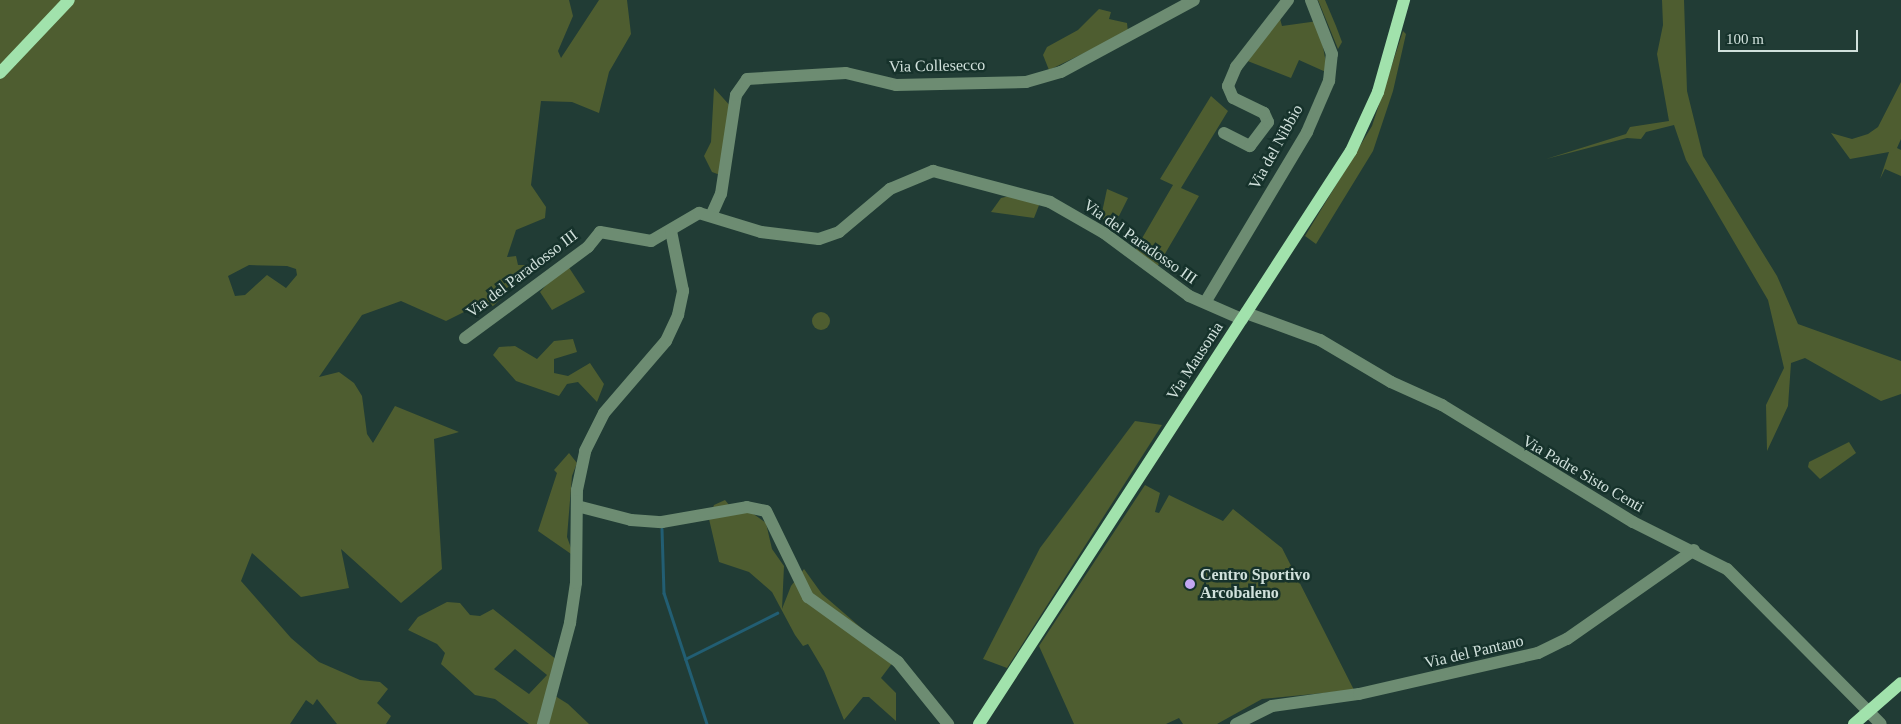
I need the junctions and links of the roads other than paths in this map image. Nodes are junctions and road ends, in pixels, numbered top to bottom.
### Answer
1 (69, 0) edge
2 (1194, 0) edge
3 (1288, 0) edge
4 (1311, 0) edge
5 (1404, 0) edge
6 (0, 73) edge
7 (1224, 133) dead end
8 (711, 216) junction
9 (671, 231) junction
10 (1206, 301) junction
11 (1244, 316) junction
12 (465, 338) dead end
13 (577, 506) junction
14 (1694, 550) junction
15 (1901, 683) edge
16 (1870, 710) junction
17 (543, 724) edge
18 (948, 724) edge
19 (979, 724) edge
20 (1236, 724) edge
21 (1854, 724) edge
22 (1881, 724) edge

1 - 6 main road
2 - 8 street, Via Collesecco
3 - 7 street
4 - 10 street, Via del Nibbio
5 - 11 main road, Via Mausonia
8 - 9 street, Via del Paradosso III
8 - 10 street, Via del Paradosso III
9 - 12 street, Via del Paradosso III
9 - 13 street
10 - 11 street, Via del Paradosso III
11 - 14 street, Via Padre Sisto Centi
11 - 19 main road, Via Mausonia
13 - 17 street
13 - 18 street
14 - 16 street, Via Padre Sisto Centi
14 - 20 street, Via del Pantano
15 - 16 main road
16 - 21 main road
16 - 22 street, Via Padre Sisto Centi

